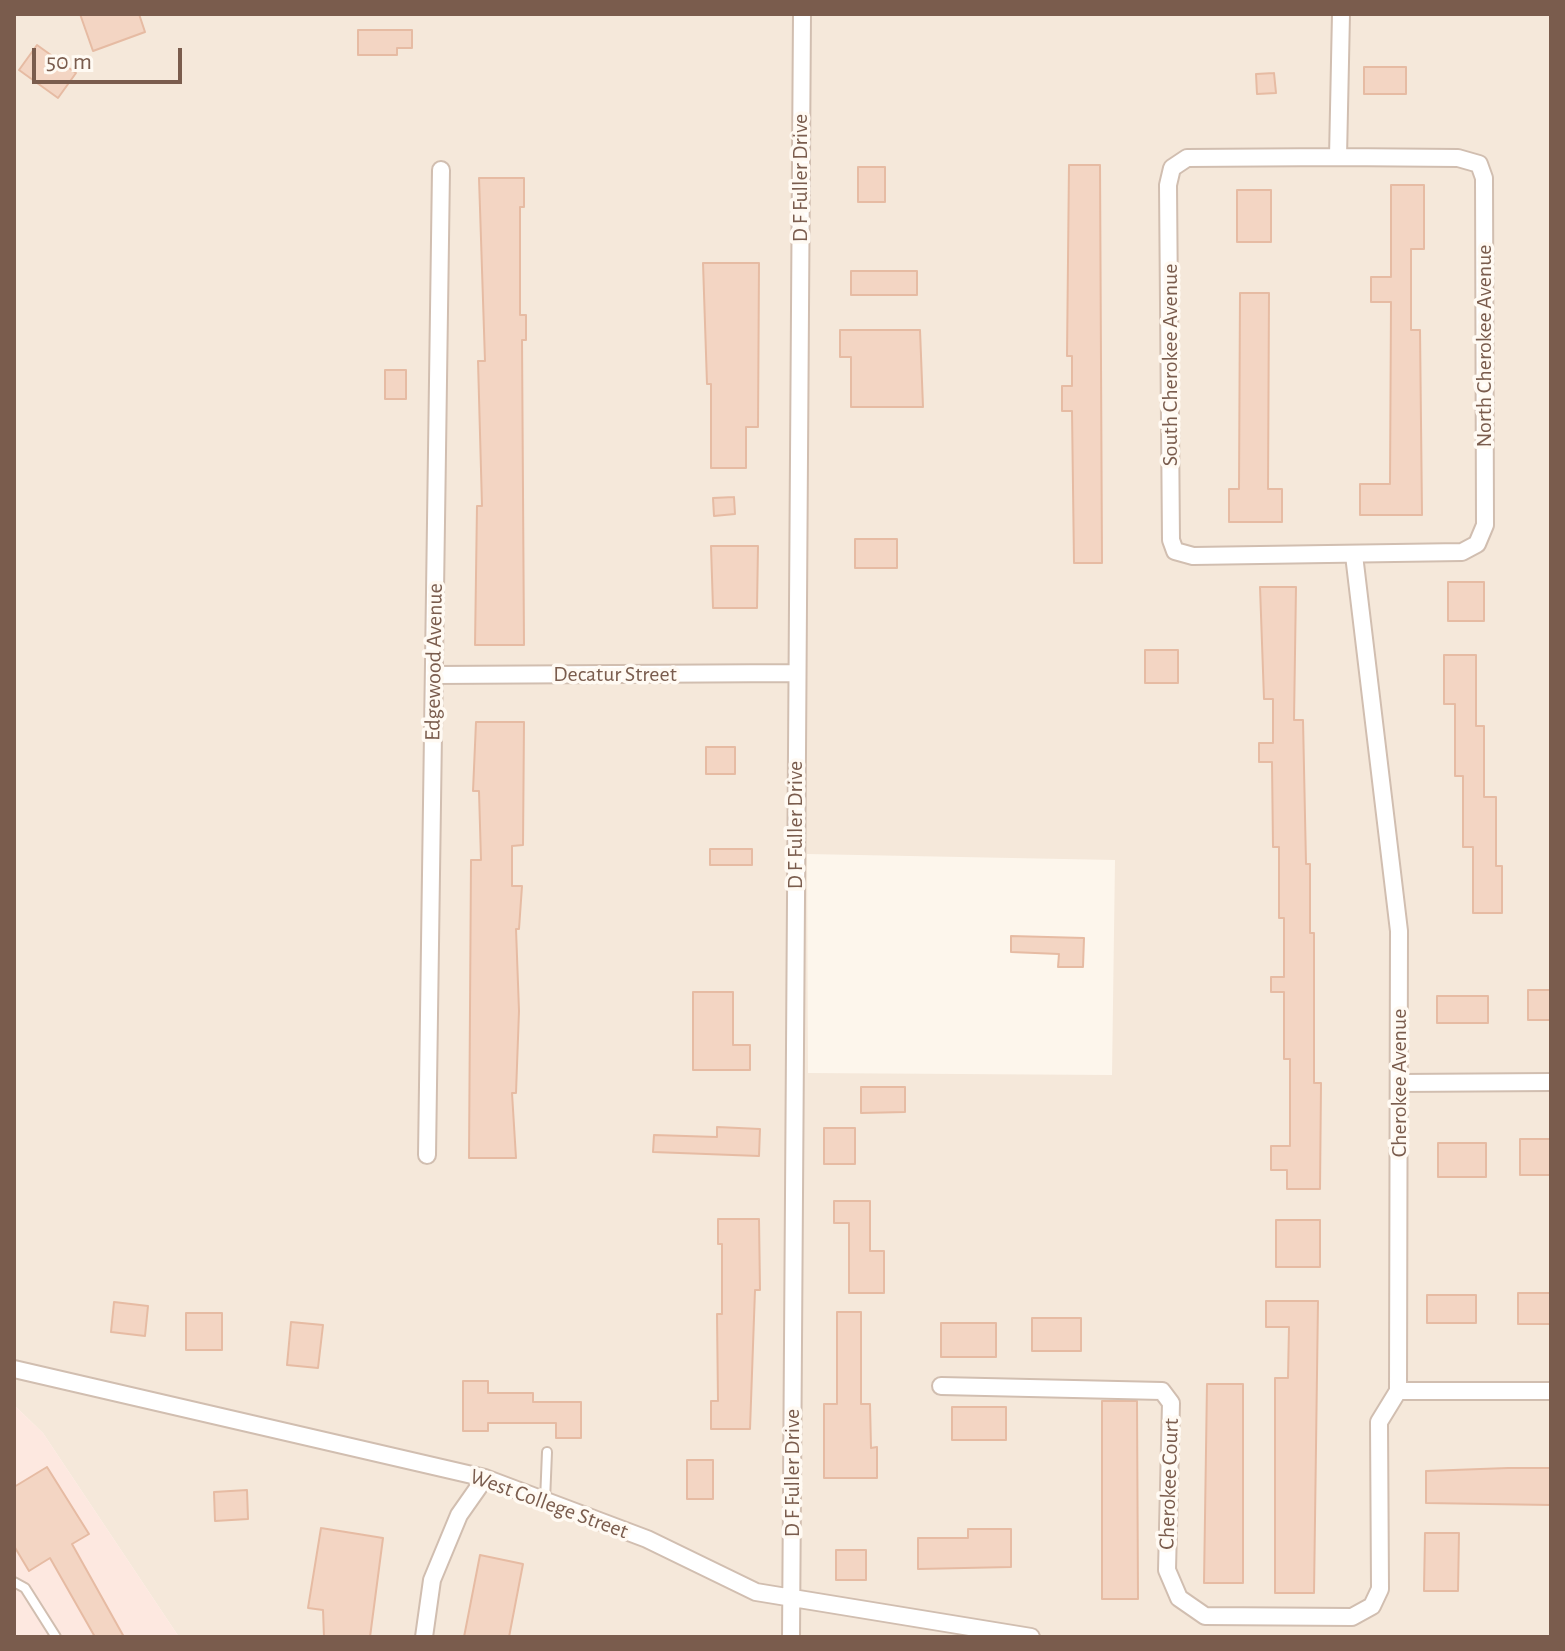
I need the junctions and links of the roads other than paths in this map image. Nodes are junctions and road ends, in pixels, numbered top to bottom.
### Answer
1 (802, 14) edge
2 (1341, 14) edge
3 (1338, 157) junction
4 (441, 170) dead end
5 (1354, 555) junction
6 (796, 673) junction
7 (434, 675) junction
8 (1551, 1082) edge
9 (1399, 1083) junction
10 (427, 1155) dead end
11 (14, 1369) edge
12 (941, 1386) dead end
13 (1398, 1391) junction
14 (1551, 1391) edge
15 (547, 1452) dead end
16 (485, 1478) junction
17 (545, 1501) junction
18 (14, 1582) edge
19 (791, 1600) junction
20 (1372, 1606) joint
21 (56, 1637) edge
22 (424, 1637) edge
23 (791, 1637) edge
24 (1031, 1637) edge

1 - 6 street, D F Fuller Drive
2 - 3 street
3 - 5 street, North Cherokee Avenue
3 - 5 street, South Cherokee Avenue
4 - 7 street, Edgewood Avenue
5 - 9 street, Cherokee Avenue
6 - 7 street, Decatur Street
6 - 19 street, D F Fuller Drive
7 - 10 street, Edgewood Avenue
8 - 9 street
9 - 13 street, Cherokee Avenue
11 - 16 street, West College Street
12 - 20 street, Cherokee Court
13 - 14 street
13 - 20 street, Cherokee Avenue
15 - 17 lane
16 - 17 street, West College Street
16 - 22 street
17 - 19 street, West College Street
18 - 21 lane
19 - 23 street, D F Fuller Drive
19 - 24 street, West College Street

